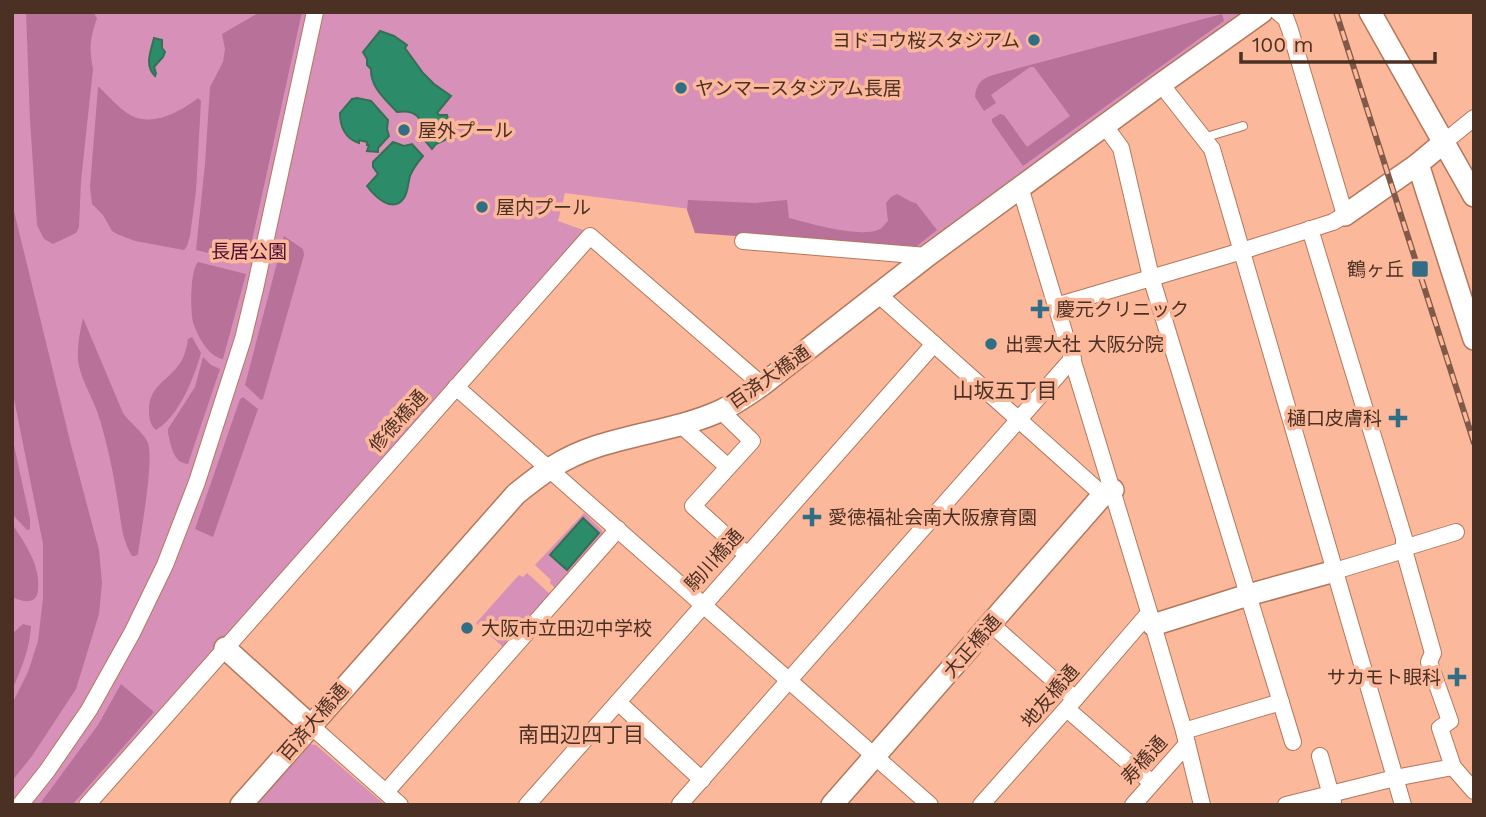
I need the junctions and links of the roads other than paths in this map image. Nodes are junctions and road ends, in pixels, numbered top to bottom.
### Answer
1 (315, 12) edge
2 (1262, 12) edge
3 (1278, 12) edge
4 (1370, 12) edge
5 (1161, 84) junction
6 (1474, 118) edge
7 (1105, 126) junction
8 (1243, 127) dead end
9 (1203, 138) junction
10 (1443, 143) junction
11 (1418, 164) junction
12 (1020, 187) junction
13 (1474, 196) edge
14 (1345, 215) junction
15 (1310, 229) junction
16 (743, 241) dead end
17 (1242, 251) junction
18 (927, 256) junction
19 (1151, 277) junction
20 (878, 295) junction
21 (1056, 306) junction
22 (1474, 339) edge
23 (934, 344) junction
24 (1073, 358) junction
25 (762, 385) junction
26 (456, 387) junction
27 (721, 411) junction
28 (1019, 420) junction
29 (681, 425) junction
30 (728, 467) junction
31 (549, 468) junction
32 (1108, 493) junction
33 (618, 529) junction
34 (1456, 531) dead end
35 (1404, 549) junction
36 (747, 555) junction
37 (1335, 570) junction
38 (1248, 595) junction
39 (703, 604) junction
40 (1151, 619) junction
41 (990, 624) junction
42 (225, 648) junction
43 (789, 680) junction
44 (618, 702) junction
45 (1281, 702) junction
46 (1071, 704) junction
47 (310, 725) junction
48 (1186, 737) junction
49 (1293, 742) dead end
50 (875, 756) junction
51 (1320, 756) dead end
52 (1453, 767) junction
53 (1395, 778) junction
54 (702, 780) junction
55 (1152, 783) junction
56 (1474, 791) edge
57 (386, 792) junction
58 (1332, 800) edge
59 (20, 805) edge
60 (87, 805) edge
61 (241, 805) edge
62 (401, 805) edge
63 (527, 805) edge
64 (681, 805) edge
65 (832, 805) edge
66 (930, 805) edge
67 (981, 805) edge
68 (1133, 805) edge
69 (1202, 805) edge
70 (1286, 805) edge
71 (1403, 805) edge

1 - 59 street
2 - 5 street, 百済大橋通
3 - 14 street
4 - 10 street
5 - 7 street, 百済大橋通
5 - 9 street
6 - 10 street
7 - 12 street, 百済大橋通
7 - 19 street
8 - 9 lane
9 - 17 street
10 - 11 street
10 - 13 street
11 - 14 street
11 - 22 street
12 - 18 street, 百済大橋通
12 - 21 street
14 - 15 street
15 - 17 street
15 - 35 street
16 - 18 street
17 - 19 street
17 - 37 street
18 - 20 street, 百済大橋通
19 - 21 street
19 - 38 street
20 - 23 street
20 - 25 street, 百済大橋通
21 - 24 street
23 - 28 street
23 - 36 street, 駒川橋通
24 - 28 street
24 - 32 street
25 - 26 street, 修徳橋通
25 - 27 street, 百済大橋通
26 - 31 street
26 - 42 street, 修徳橋通
27 - 29 street, 百済大橋通
27 - 30 street
28 - 32 street
28 - 43 street
29 - 30 street
29 - 31 street, 百済大橋通
30 - 36 street
31 - 33 street
31 - 47 street, 百済大橋通
32 - 40 street
32 - 41 street, 大正橋通
33 - 39 street
33 - 57 street
34 - 35 street
35 - 37 street
35 - 52 street
36 - 39 street, 駒川橋通
37 - 38 street
37 - 53 street
38 - 40 street
38 - 45 street
39 - 43 street
39 - 44 street, 駒川橋通
40 - 46 street, 地友橋通
40 - 48 street
41 - 46 street
41 - 50 street, 大正橋通
42 - 47 street
42 - 60 street, 修徳橋通
43 - 50 street
43 - 54 street
44 - 54 street
44 - 63 street, 駒川橋通
45 - 48 street
45 - 49 street
46 - 55 street
46 - 67 street, 地友橋通
47 - 57 street
47 - 61 street, 百済大橋通
48 - 55 street, 寿橋通
48 - 69 street
50 - 65 street, 大正橋通
50 - 66 street
51 - 58 street
52 - 53 street
52 - 56 street
53 - 58 street
53 - 71 street
54 - 64 street
55 - 68 street, 寿橋通
57 - 62 street
58 - 70 street

